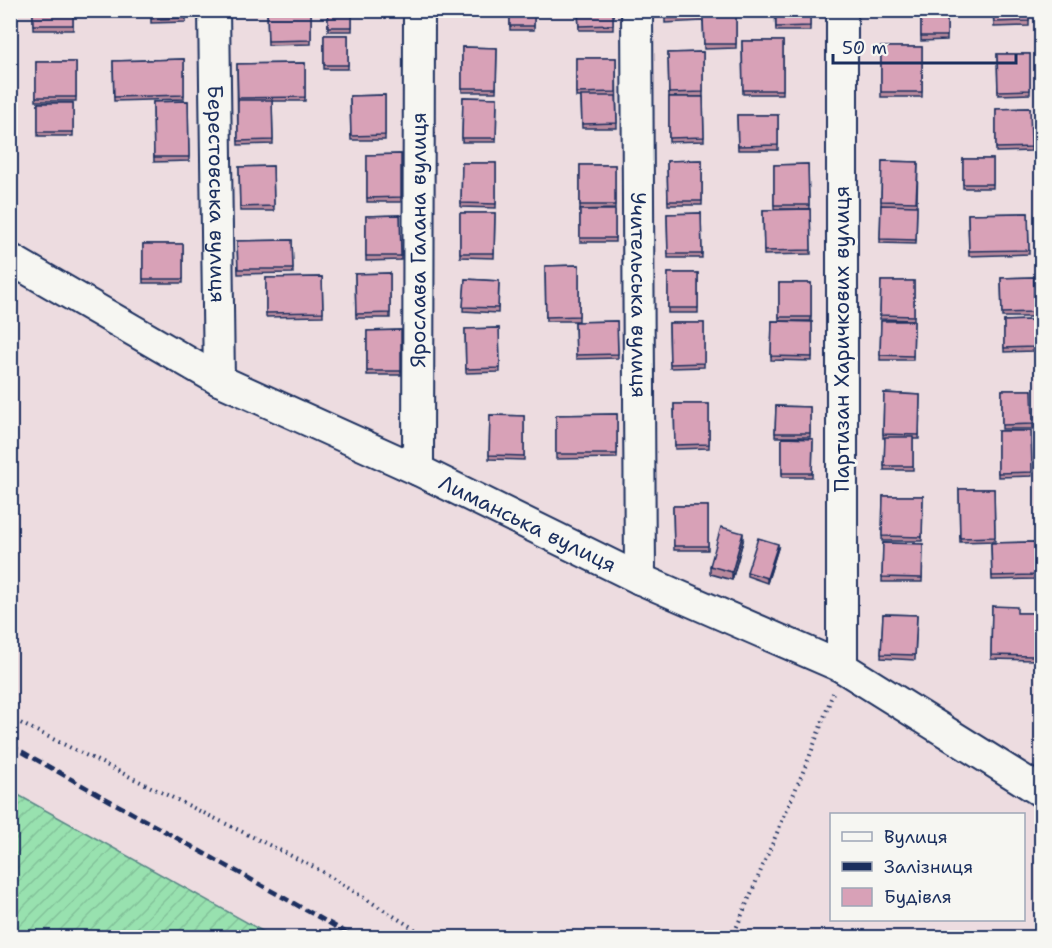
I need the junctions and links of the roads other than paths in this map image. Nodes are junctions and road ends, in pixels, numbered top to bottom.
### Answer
1 (214, 10) edge
2 (419, 10) edge
3 (637, 10) edge
4 (842, 10) edge
5 (10, 259) edge
6 (219, 380) junction
7 (418, 470) junction
8 (640, 579) junction
9 (843, 668) junction
10 (1041, 792) edge

1 - 6 street, Берестовська вулиця
2 - 7 street, Ярослава Галана вулиця
3 - 8 street, Учительська вулиця
4 - 9 street, Партизан Харичкових вулиця
5 - 6 street, Лиманська вулиця
6 - 7 street, Лиманська вулиця
7 - 8 street, Лиманська вулиця
8 - 9 street, Лиманська вулиця
9 - 10 street, Лиманська вулиця

